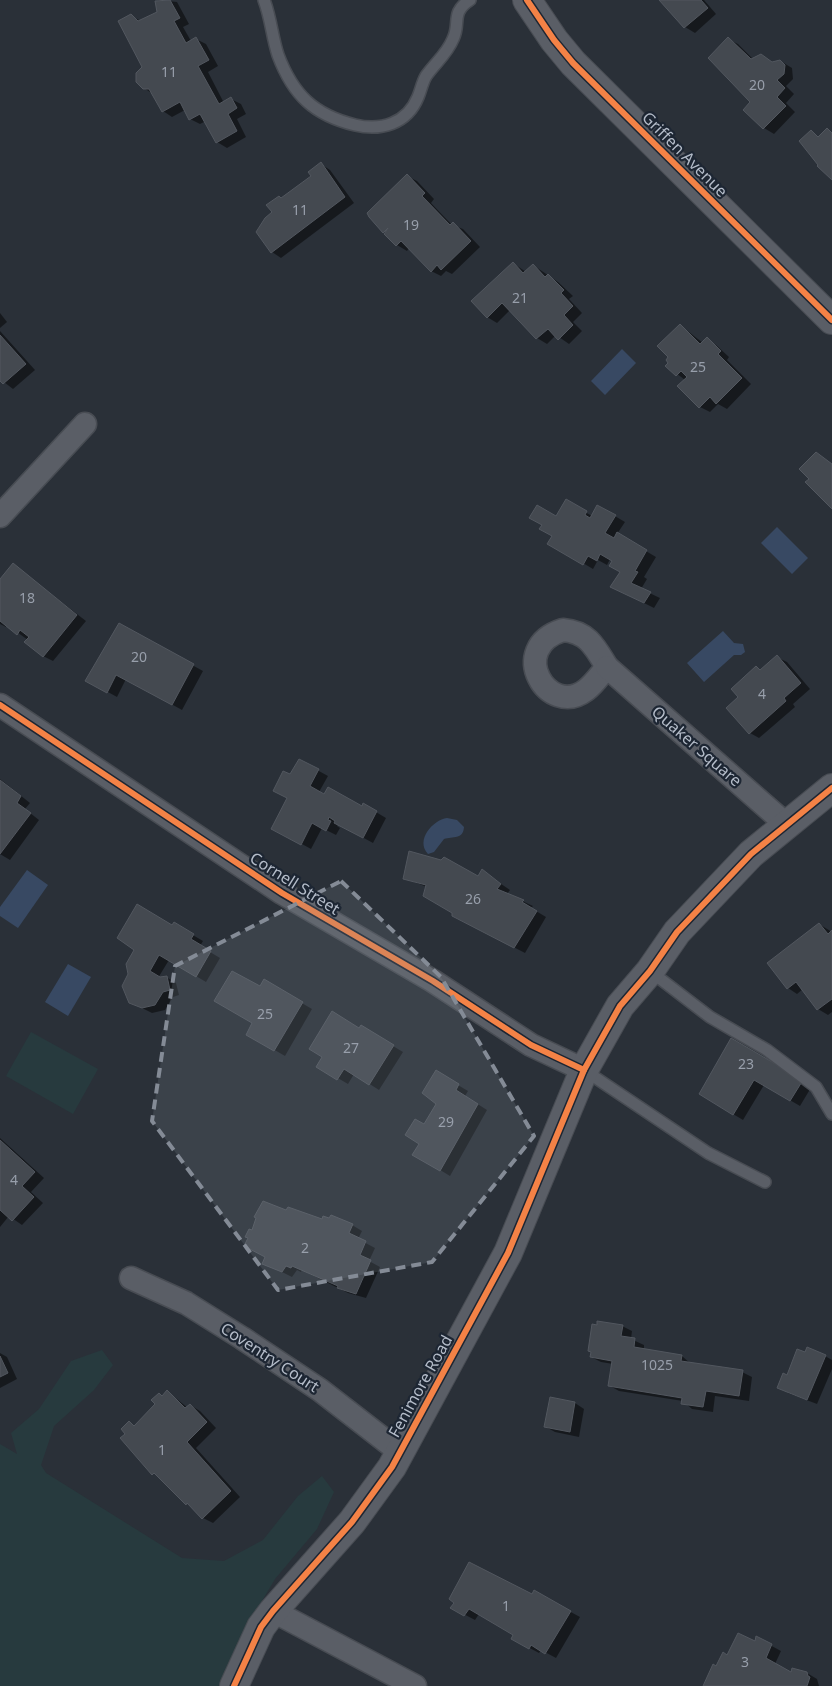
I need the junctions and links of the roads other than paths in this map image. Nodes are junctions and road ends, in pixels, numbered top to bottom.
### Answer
1 (264, 0) edge
2 (470, 0) edge
3 (528, 0) edge
4 (832, 320) edge
5 (85, 424) dead end
6 (0, 516) edge
7 (607, 667) dead end
8 (0, 705) edge
9 (832, 788) edge
10 (787, 825) junction
11 (650, 971) junction
12 (584, 1070) junction
13 (832, 1114) edge
14 (765, 1182) dead end
15 (131, 1278) dead end
16 (400, 1452) junction
17 (273, 1611) junction
18 (234, 1686) edge
19 (415, 1686) edge

1 - 2 lane
3 - 4 street, Griffen Avenue
5 - 6 street
7 - 10 street, Quaker Square
8 - 12 street, Cornell Street
9 - 10 street, Fenimore Road
10 - 11 street, Fenimore Road
11 - 12 street, Fenimore Road
11 - 13 lane
12 - 14 lane
12 - 16 street, Fenimore Road
15 - 16 street, Coventry Court
16 - 17 street, Fenimore Road
17 - 18 street, Fenimore Road
17 - 19 street

